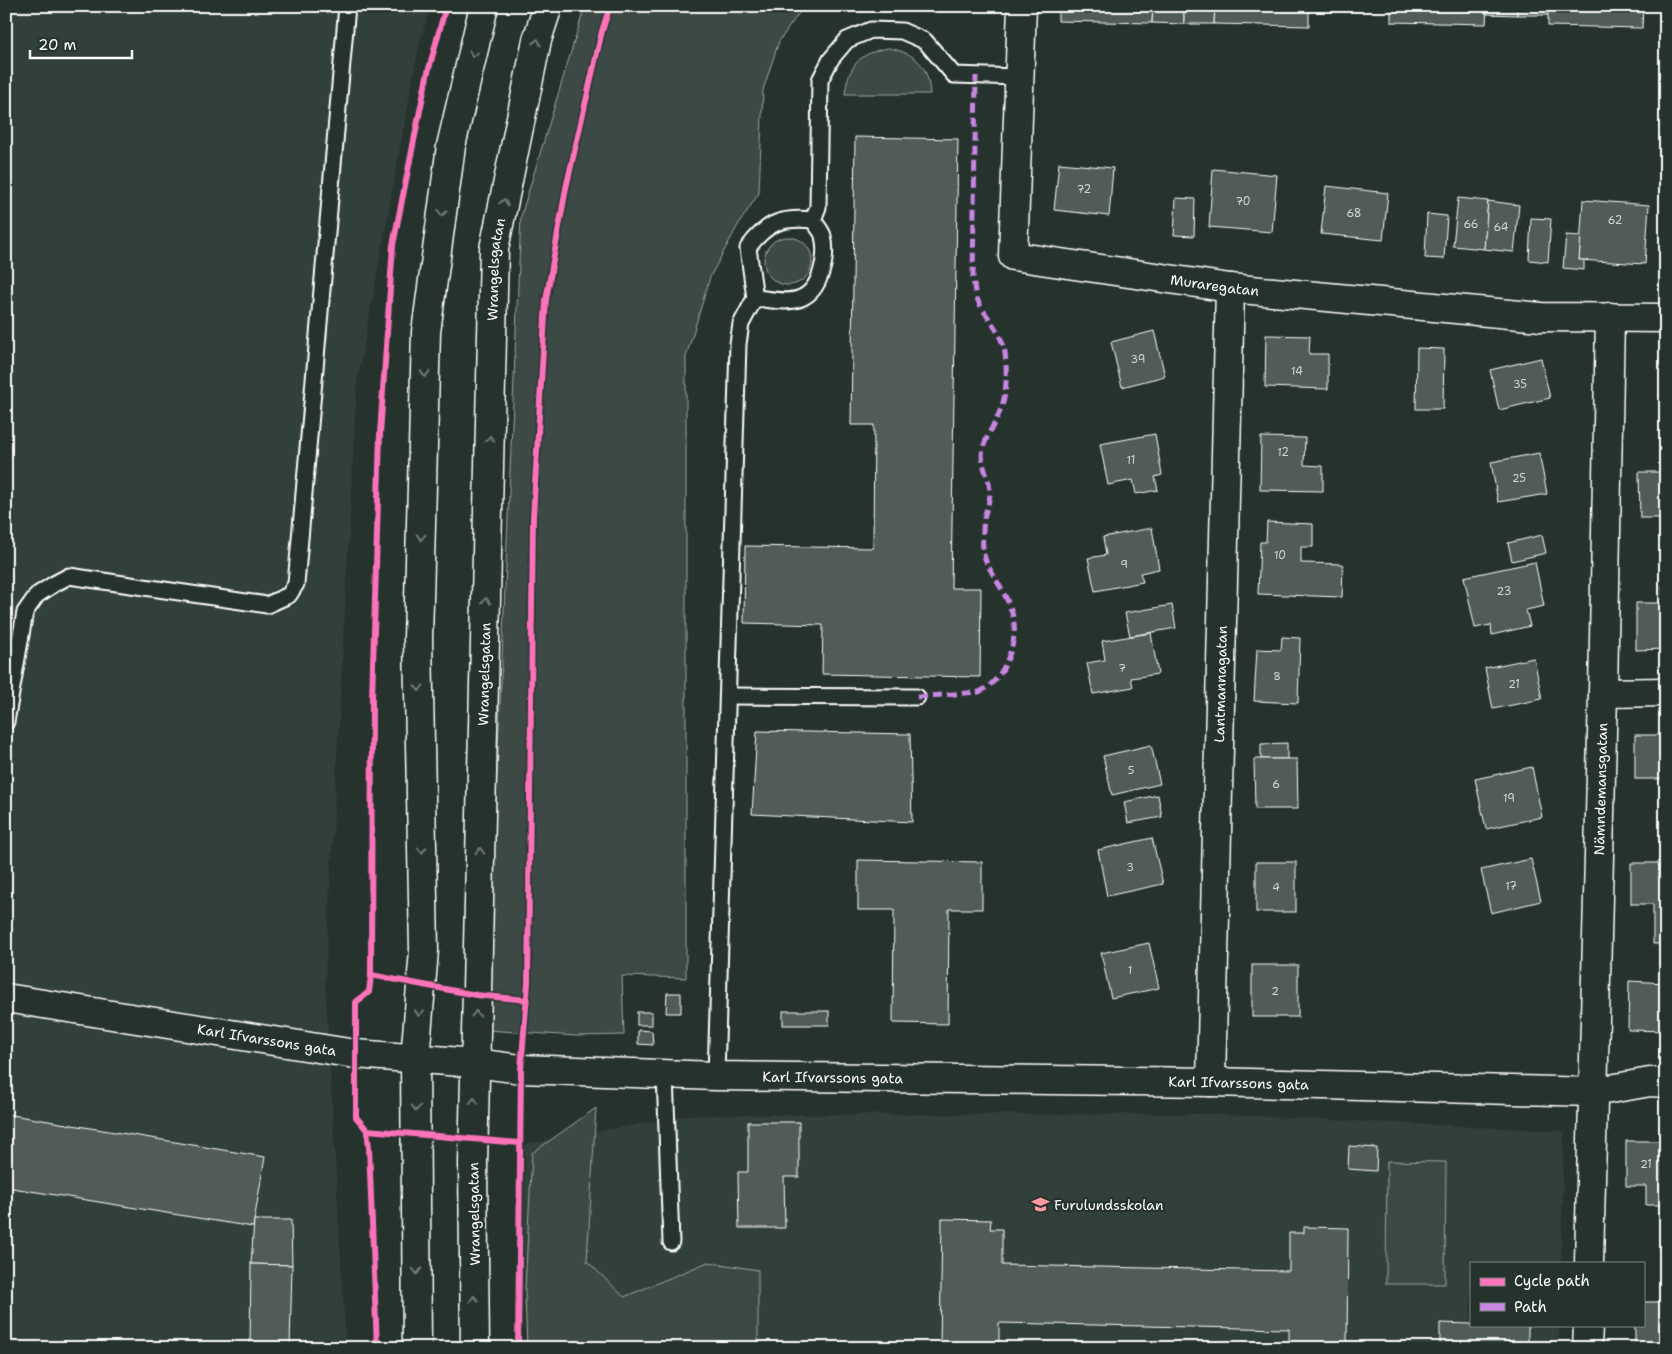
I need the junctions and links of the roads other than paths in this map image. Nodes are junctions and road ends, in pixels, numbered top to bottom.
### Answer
1 (347, 6) edge
2 (484, 6) edge
3 (548, 6) edge
4 (1022, 6) edge
5 (1019, 77) junction
6 (813, 220) junction
7 (1230, 288) junction
8 (755, 298) junction
9 (1610, 317) junction
10 (1666, 318) edge
11 (1666, 692) edge
12 (1603, 693) junction
13 (728, 696) junction
14 (917, 697) dead end
15 (6, 722) edge
16 (6, 998) edge
17 (415, 1059) junction
18 (475, 1062) junction
19 (665, 1074) junction
20 (716, 1076) junction
21 (1211, 1082) junction
22 (1666, 1082) edge
23 (1593, 1092) junction
24 (671, 1242) dead end
25 (1589, 1262) edge
26 (1588, 1326) edge
27 (417, 1348) edge
28 (475, 1348) edge
29 (1587, 1348) edge

1 - 15 lane
2 -> 17 street
18 -> 3 street, Wrangelsgatan
4 - 5 street, Muraregatan
5 - 6 lane
5 - 7 street, Muraregatan
6 - 8 lane
6 - 8 lane
7 - 9 street, Muraregatan
7 - 21 street, Lantmannagatan
8 - 13 lane
9 - 10 street, Muraregatan
9 - 12 street, Nämndemansgatan
11 - 12 street
12 - 23 street, Nämndemansgatan
13 - 14 lane
13 - 20 lane
16 - 17 street, Karl Ifvarssons gata
17 - 18 street, Karl Ifvarssons gata
17 -> 27 street
18 - 19 street, Karl Ifvarssons gata
28 -> 18 street, Wrangelsgatan
19 - 20 street, Karl Ifvarssons gata
19 - 24 lane
20 - 21 street, Karl Ifvarssons gata
21 - 23 street, Karl Ifvarssons gata
22 - 23 street, Karl Ifvarssons gata
23 - 25 street, Nämndemansgatan
26 - 29 street

